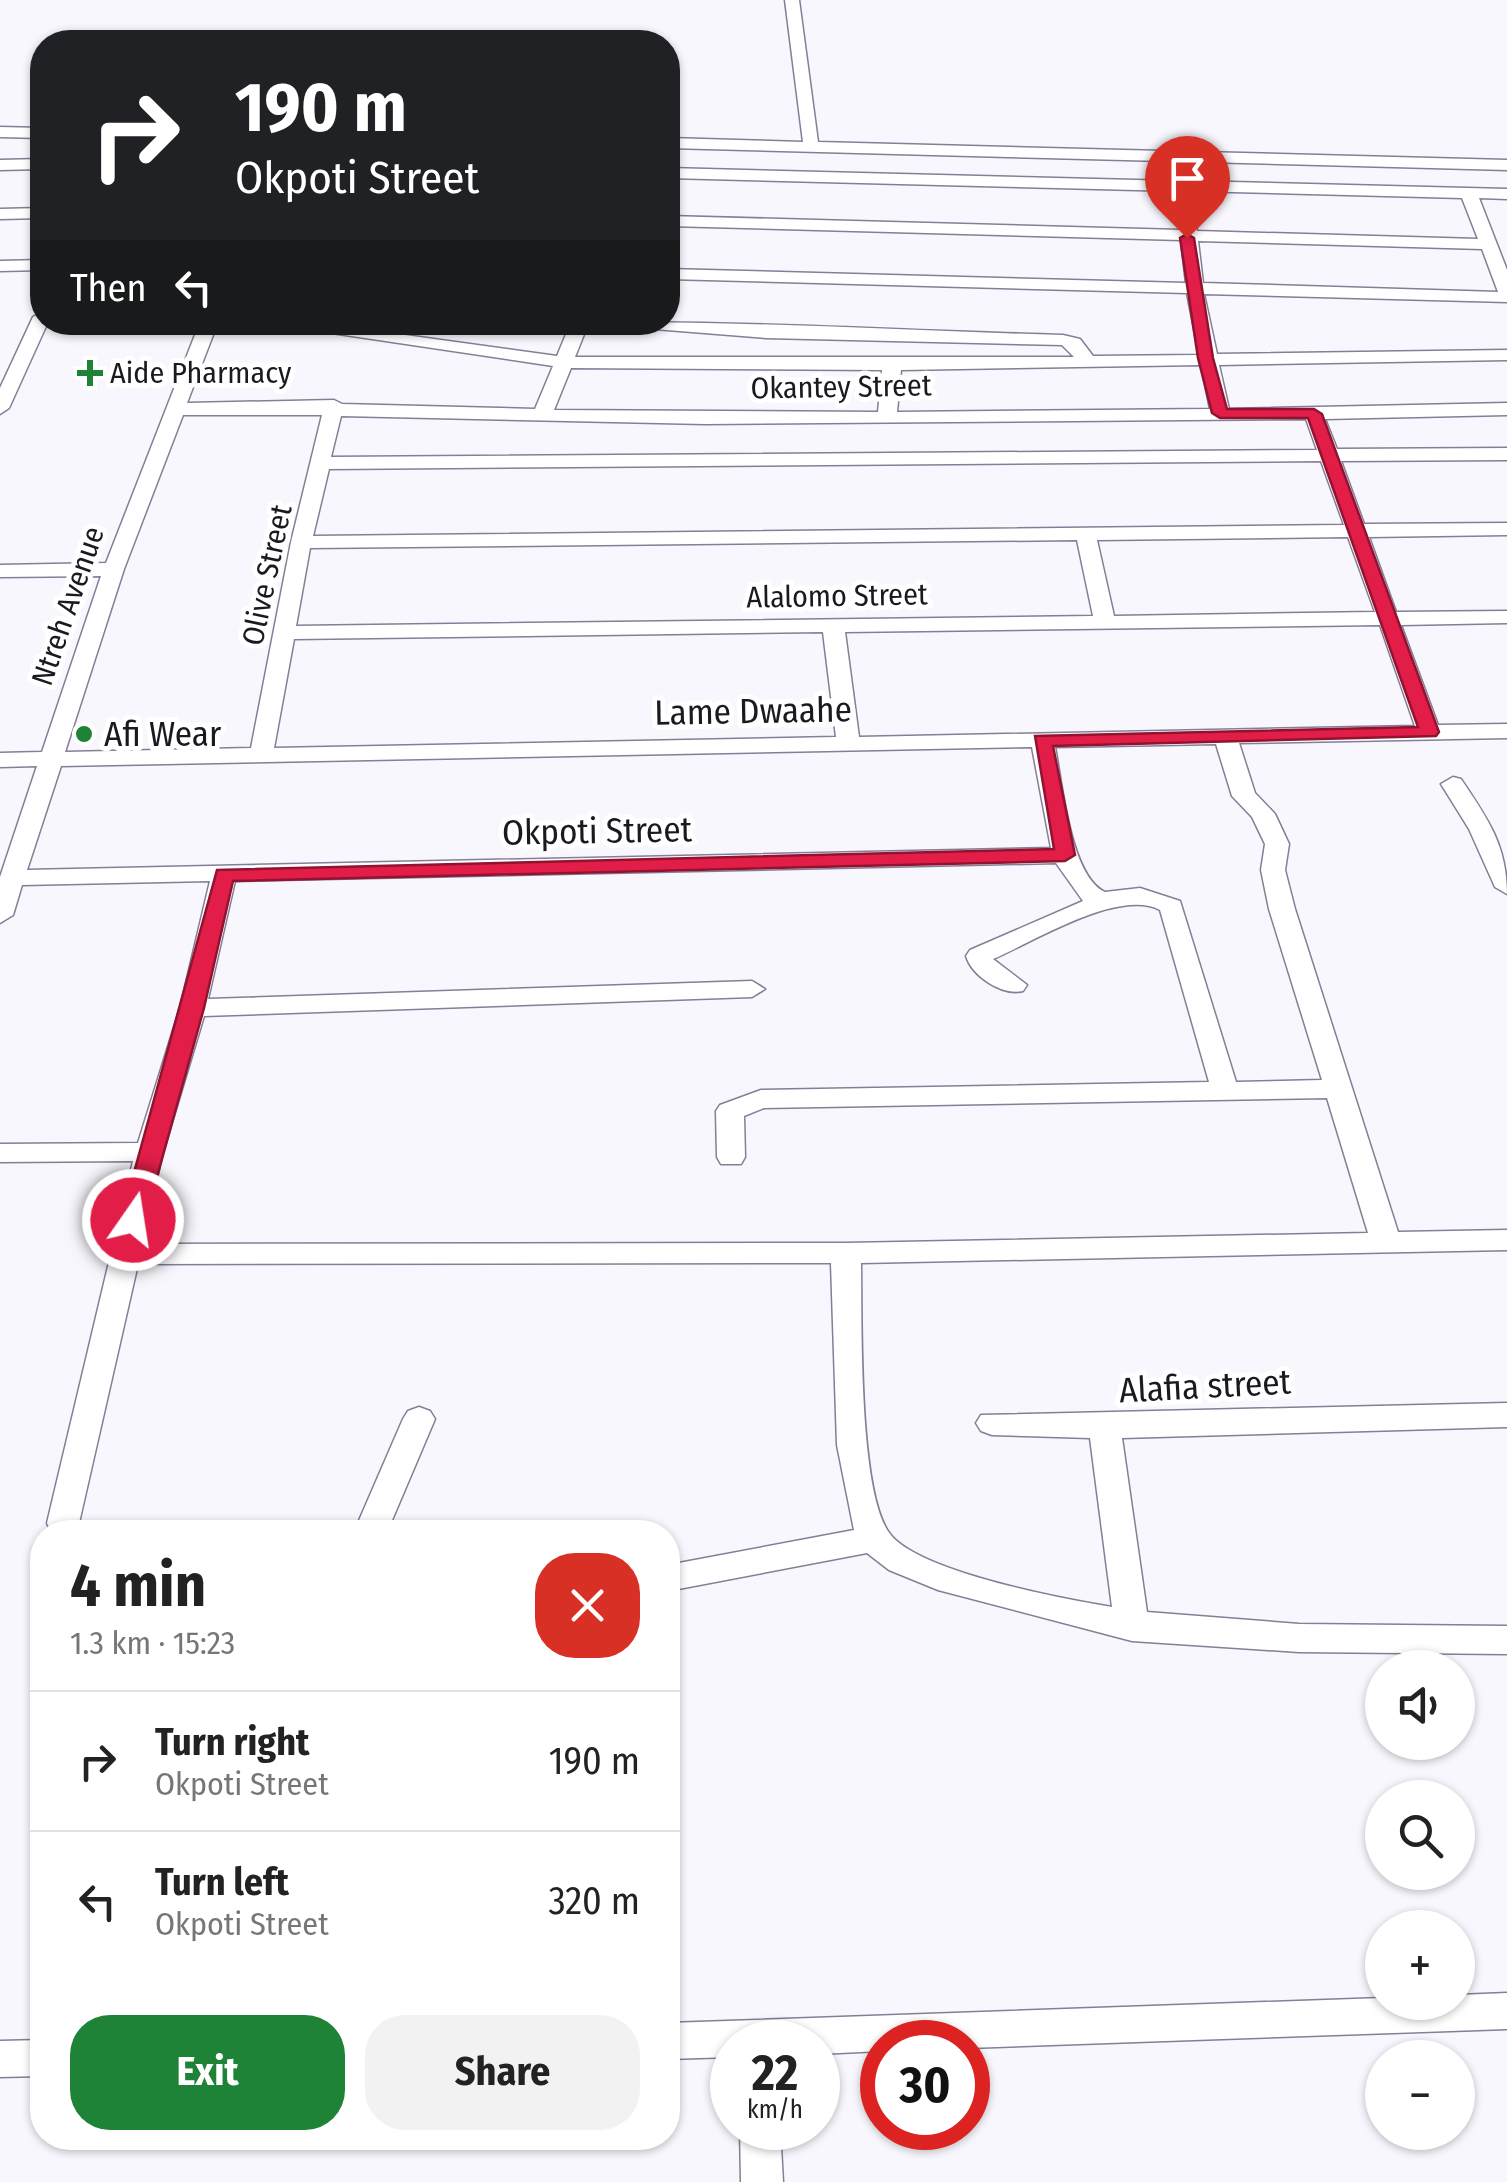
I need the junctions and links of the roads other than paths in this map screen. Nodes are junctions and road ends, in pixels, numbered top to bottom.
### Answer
1 (792, 0) edge
2 (0, 132) edge
3 (30, 133) edge
4 (680, 142) edge
5 (811, 145) junction
6 (1182, 154) junction
7 (30, 164) edge
8 (0, 165) edge
9 (1507, 165) edge
10 (680, 173) edge
11 (1183, 184) junction
12 (1469, 194) junction
13 (1507, 194) edge
14 (30, 213) edge
15 (0, 214) edge
16 (680, 222) edge
17 (1187, 238) junction
18 (1488, 244) junction
19 (30, 265) edge
20 (0, 266) edge
21 (680, 274) edge
22 (1195, 291) junction
23 (1507, 294) edge
24 (680, 326) edge
25 (34, 335) edge
26 (204, 335) edge
27 (378, 335) edge
28 (574, 335) edge
29 (1507, 355) edge
30 (1206, 358) junction
31 (1086, 360) junction
32 (560, 362) junction
33 (892, 365) junction
34 (334, 406) junction
35 (0, 408) edge
36 (175, 409) junction
37 (1507, 409) edge
38 (1220, 413) junction
39 (543, 414) junction
40 (1314, 414) junction
41 (886, 417) junction
42 (1507, 454) edge
43 (1326, 456) junction
44 (324, 463) junction
45 (1507, 529) edge
46 (1358, 534) junction
47 (1086, 535) junction
48 (301, 542) junction
49 (114, 569) junction
50 (0, 571) edge
51 (1507, 617) edge
52 (1389, 619) junction
53 (1105, 622) junction
54 (834, 626) junction
55 (285, 633) junction
56 (1507, 731) edge
57 (1429, 732) junction
58 (1226, 738) junction
59 (1042, 740) junction
60 (848, 744) junction
61 (261, 756) junction
62 (51, 758) junction
63 (0, 760) edge
64 (1453, 784) dead end
65 (1065, 855) junction
66 (224, 875) junction
67 (13, 878) junction
68 (1507, 887) edge
69 (1105, 900) junction
70 (0, 916) edge
71 (1014, 986) dead end
72 (752, 989) dead end
73 (194, 1008) junction
74 (1338, 1089) junction
75 (1226, 1094) junction
76 (149, 1152) junction
77 (0, 1153) edge
78 (731, 1157) dead end
79 (1507, 1240) edge
80 (1386, 1242) junction
81 (846, 1253) junction
82 (125, 1254) junction
83 (1507, 1415) edge
84 (419, 1419) dead end
85 (992, 1422) dead end
86 (1104, 1428) junction
87 (65, 1520) edge
88 (375, 1520) edge
89 (874, 1539) junction
90 (680, 1576) edge
91 (1132, 1627) junction
92 (1507, 1640) edge
93 (1507, 2011) edge
94 (840, 2037) edge
95 (680, 2041) edge
96 (710, 2041) edge
97 (30, 2058) edge
98 (0, 2059) edge
99 (761, 2150) edge
100 (762, 2182) edge

1 - 5 street
2 - 3 street
4 - 5 street
5 - 6 street
6 - 9 street
6 - 11 street
7 - 8 street
10 - 11 street
11 - 12 street
11 - 17 street
12 - 13 street
12 - 18 street
14 - 15 street
16 - 17 street
17 - 18 street
17 - 22 street
18 - 23 street
19 - 20 street
21 - 22 street
22 - 23 street
22 - 30 street
24 - 31 street
25 - 35 street
26 - 36 street, Ntreh Avenue
27 - 32 street
28 - 32 street
29 - 30 street
30 - 31 street
30 - 38 street
31 - 33 street
32 - 33 street
32 - 39 street
33 - 41 street
34 - 36 street, Okantey Street
34 - 39 street, Okantey Street
34 - 44 street, Olive Street
36 - 49 street, Ntreh Avenue
37 - 40 street, Okantey Street
38 - 40 street, Okantey Street
38 - 41 street, Okantey Street
39 - 41 street, Okantey Street
40 - 43 street
42 - 43 street
43 - 44 street
43 - 46 street
44 - 48 street, Olive Street
45 - 46 street
46 - 47 street
46 - 52 street
47 - 48 street
47 - 53 street
48 - 55 street, Olive Street
49 - 50 street
49 - 62 street, Ntreh Avenue
51 - 52 street, Alalomo Street
52 - 53 street, Alalomo Street
52 - 57 street
53 - 54 street, Alalomo Street
54 - 55 street, Alalomo Street
54 - 60 street
55 - 61 street, Olive Street
56 - 57 street, Lame Dwaahe
57 - 58 street, Lame Dwaahe
58 - 59 street, Lame Dwaahe
58 - 74 street
59 - 60 street, Lame Dwaahe
59 - 65 street
60 - 61 street, Lame Dwaahe
61 - 62 street, Lame Dwaahe
62 - 63 street, Lame Dwaahe
62 - 67 street, Ntreh Avenue
64 - 68 street
65 - 66 street, Okpoti Street
65 - 69 street
66 - 67 street, Okpoti Street
66 - 73 street
67 - 70 street, Ntreh Avenue
69 - 71 street
69 - 75 street
72 - 73 street
73 - 76 street
74 - 75 street
74 - 80 street
75 - 78 street
76 - 77 street
76 - 82 street
79 - 80 street
80 - 81 street
81 - 82 street
81 - 89 street
82 - 87 street
83 - 86 street, Alafia street
84 - 88 street
85 - 86 street
86 - 91 street, Alafia street
89 - 90 street
89 - 91 street
91 - 92 street
93 - 94 street
95 - 96 street
97 - 98 street
99 - 100 street

